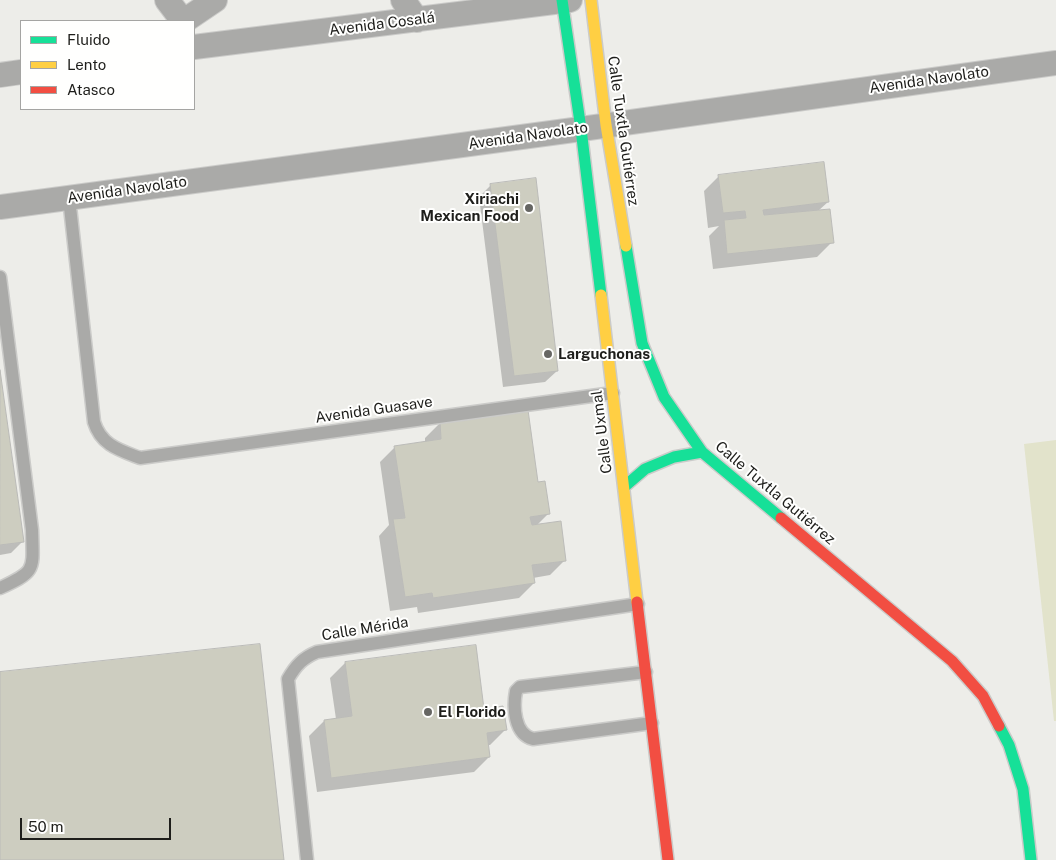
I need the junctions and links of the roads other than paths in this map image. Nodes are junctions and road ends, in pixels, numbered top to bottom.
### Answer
1 (167, 0) edge
2 (215, 0) edge
3 (403, 0) edge
4 (565, 0) edge
5 (591, 0) edge
6 (182, 20) edge
7 (185, 20) edge
8 (418, 20) junction
9 (197, 43) edge
10 (1056, 63) edge
11 (20, 72) edge
12 (0, 74) edge
13 (606, 125) junction
14 (581, 129) junction
15 (69, 198) junction
16 (0, 207) edge
17 (0, 277) edge
18 (613, 393) junction
19 (702, 452) junction
20 (624, 487) junction
21 (0, 588) edge
22 (638, 604) junction
23 (646, 672) junction
24 (652, 723) junction
25 (306, 860) edge
26 (668, 860) edge
27 (1031, 860) edge

1 - 6 street
2 - 7 street
3 - 8 street
4 - 8 street, Avenida Cosalá
4 - 14 street, Calle Uxmal
5 - 13 street, Calle Tuxtla Gutiérrez
8 - 9 street, Avenida Cosalá
10 - 13 street, Avenida Navolato
11 - 12 street
13 - 14 street, Avenida Navolato
13 - 19 street, Calle Tuxtla Gutiérrez
14 - 15 street, Avenida Navolato
14 - 18 street, Calle Uxmal
15 - 16 street, Avenida Navolato
15 - 18 lane, Avenida Guasave
17 - 21 lane
18 - 20 street, Calle Uxmal
19 - 20 street
19 - 27 street, Calle Tuxtla Gutiérrez
20 - 22 street, Calle Uxmal
22 - 23 street, Calle Uxmal
22 - 25 lane, Calle Mérida
23 - 24 street, Calle Uxmal
23 - 24 lane
24 - 26 street, Calle Uxmal

